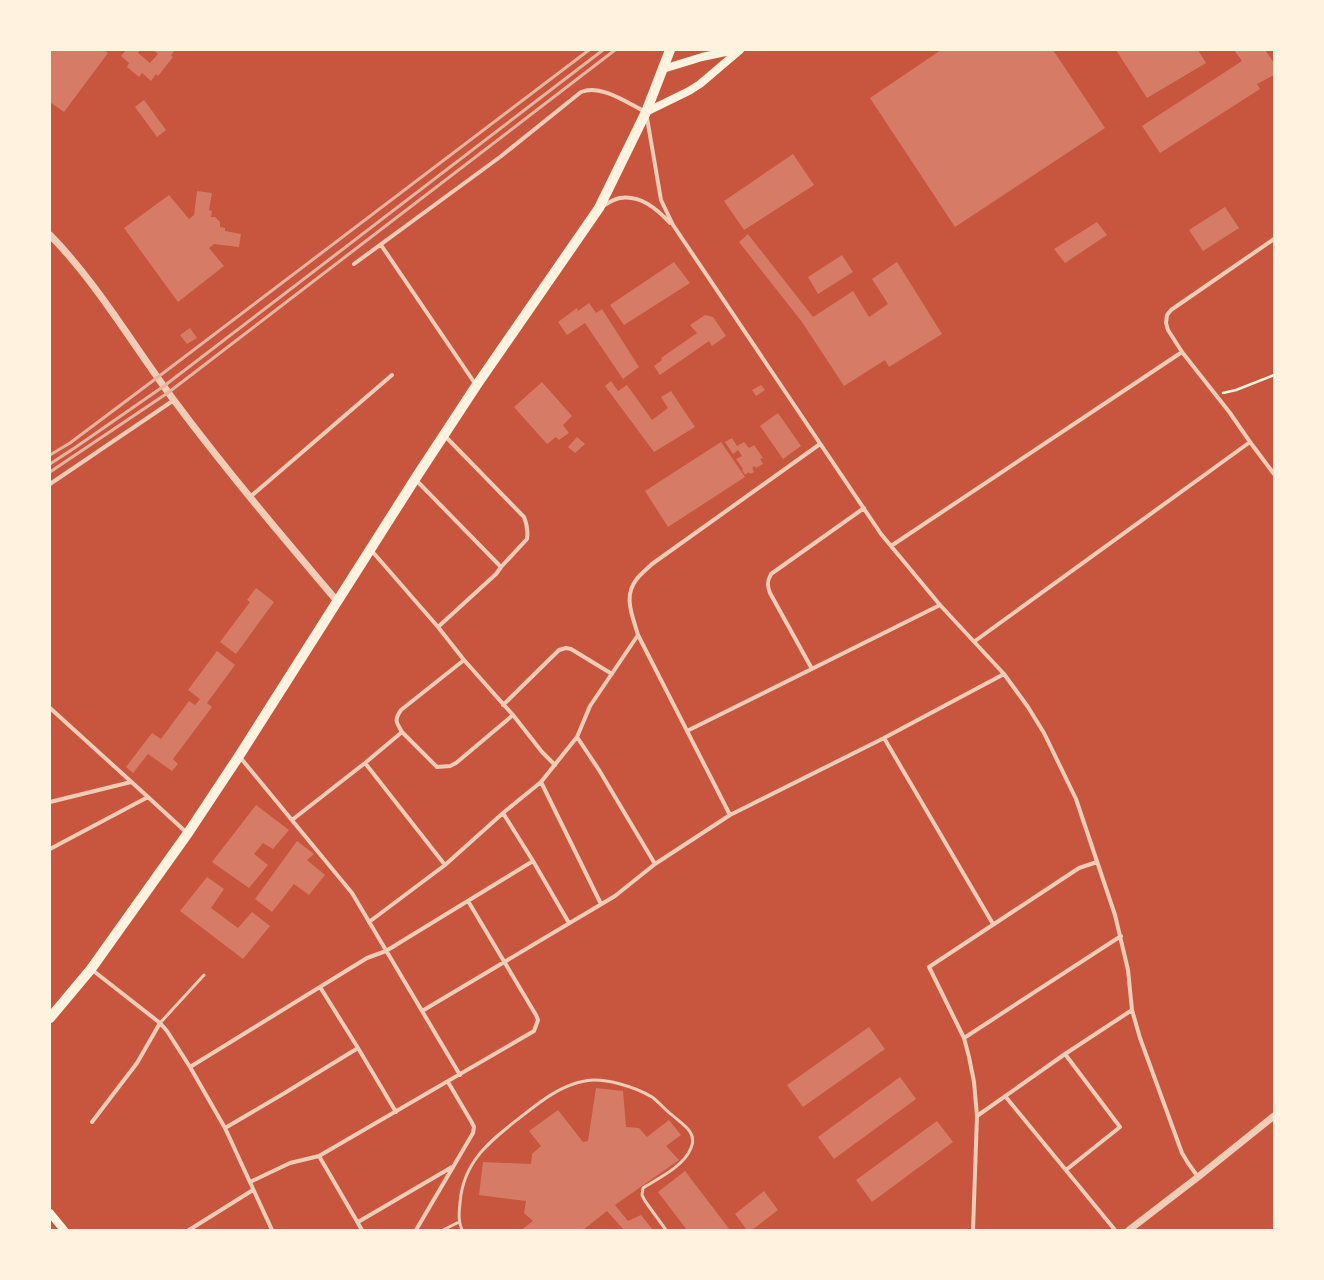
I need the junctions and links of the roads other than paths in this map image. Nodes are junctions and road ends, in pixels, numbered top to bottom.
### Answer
1 (670, 50) edge
2 (735, 50) edge
3 (740, 50) edge
4 (663, 69) junction
5 (646, 112) junction
6 (599, 208) junction
7 (672, 225) junction
8 (50, 235) edge
9 (1274, 239) edge
10 (381, 245) junction
11 (354, 264) dead end
12 (1182, 352) junction
13 (392, 375) dead end
14 (476, 386) junction
15 (174, 400) junction
16 (444, 435) junction
17 (1250, 442) junction
18 (820, 444) junction
19 (1274, 474) edge
20 (415, 479) junction
21 (50, 484) edge
22 (250, 497) junction
23 (864, 508) junction
24 (891, 546) junction
25 (370, 549) junction
26 (501, 567) junction
27 (337, 601) junction
28 (940, 604) junction
29 (438, 627) junction
30 (638, 635) junction
31 (975, 641) junction
32 (464, 660) junction
33 (812, 669) junction
34 (612, 674) junction
35 (1004, 674) junction
36 (503, 705) junction
37 (50, 708) edge
38 (513, 715) junction
39 (687, 731) junction
40 (402, 732) junction
41 (577, 737) junction
42 (884, 738) junction
43 (239, 756) junction
44 (365, 763) junction
45 (555, 765) junction
46 (131, 782) junction
47 (541, 782) junction
48 (148, 797) junction
49 (50, 802) edge
50 (503, 814) junction
51 (730, 815) junction
52 (292, 820) junction
53 (188, 833) junction
54 (50, 850) edge
55 (533, 861) junction
56 (1097, 862) junction
57 (655, 864) junction
58 (445, 865) junction
59 (468, 901) junction
60 (601, 904) junction
61 (369, 922) junction
62 (569, 923) junction
63 (993, 924) junction
64 (1121, 936) junction
65 (386, 951) junction
66 (504, 962) junction
67 (91, 968) junction
68 (204, 975) dead end
69 (320, 987) junction
70 (1132, 1010) junction
71 (422, 1011) junction
72 (50, 1018) edge
73 (160, 1023) junction
74 (964, 1038) junction
75 (358, 1048) junction
76 (1065, 1054) junction
77 (190, 1067) junction
78 (460, 1075) junction
79 (448, 1082) junction
80 (1005, 1096) junction
81 (396, 1112) junction
82 (977, 1116) junction
83 (1274, 1116) edge
84 (92, 1122) dead end
85 (225, 1128) junction
86 (319, 1156) junction
87 (453, 1166) junction
88 (1066, 1170) junction
89 (1198, 1177) junction
90 (250, 1182) junction
91 (253, 1190) junction
92 (50, 1213) edge
93 (358, 1222) junction
94 (459, 1222) junction
95 (64, 1230) edge
96 (189, 1230) edge
97 (272, 1230) edge
98 (362, 1230) edge
99 (416, 1230) edge
100 (443, 1230) edge
101 (462, 1230) edge
102 (666, 1230) edge
103 (973, 1230) edge
104 (1115, 1230) edge
105 (1129, 1230) edge

1 - 4 main road
2 - 4 main road
3 - 5 main road
4 - 5 main road
5 - 6 main road
5 - 7 street
5 - 10 street
6 - 7 street
6 - 14 main road
7 - 18 street
8 - 15 street
9 - 12 street
10 - 11 street
10 - 14 street
12 - 17 street
12 - 24 street
13 - 22 street
14 - 16 main road
15 - 21 street
15 - 22 street
16 - 20 main road
16 - 26 street
17 - 19 street
17 - 31 street
18 - 23 street
18 - 30 street
20 - 25 main road
20 - 26 street
22 - 27 street
23 - 24 street
23 - 33 street
24 - 28 street
25 - 27 main road
25 - 29 street
26 - 29 street
27 - 43 main road
28 - 31 street
28 - 33 street
29 - 32 street
30 - 34 street
30 - 39 street
31 - 35 street
32 - 36 street
32 - 40 street
33 - 39 street
34 - 36 street
34 - 41 street
35 - 42 street
35 - 56 street
36 - 38 street
37 - 46 street
38 - 40 street
38 - 45 street
39 - 51 street
40 - 44 street
41 - 45 street
41 - 57 street
42 - 51 street
42 - 63 street
43 - 52 street
43 - 53 main road
44 - 52 street
44 - 58 street
45 - 47 street
46 - 48 street
46 - 49 street
47 - 50 street
47 - 60 street
48 - 53 street
48 - 54 street
50 - 55 street
50 - 58 street
51 - 57 street
52 - 61 street
53 - 67 main road
55 - 59 street
55 - 62 street
56 - 63 street
56 - 64 street
57 - 60 street
58 - 61 street
59 - 65 street
59 - 66 street
60 - 62 street
61 - 65 street
62 - 66 street
63 - 74 street
64 - 70 street
64 - 74 street
65 - 69 street
65 - 71 street
66 - 71 street
66 - 78 street
67 - 72 main road
67 - 73 street
68 - 73 lane
69 - 75 street
69 - 77 street
70 - 76 street
70 - 89 street
71 - 78 street
73 - 77 street
73 - 84 street
74 - 82 street
75 - 81 street
75 - 85 street
76 - 80 street
76 - 88 street
77 - 85 street
78 - 79 street
79 - 81 street
79 - 87 street
80 - 82 street
80 - 88 street
81 - 86 street
82 - 103 street
83 - 89 street
85 - 90 street
86 - 90 street
86 - 93 street
87 - 93 street
87 - 99 street
88 - 104 street
89 - 105 street
90 - 91 street
91 - 96 street
91 - 97 street
92 - 95 main road
93 - 98 street
94 - 100 lane
94 - 101 lane
94 - 102 lane

